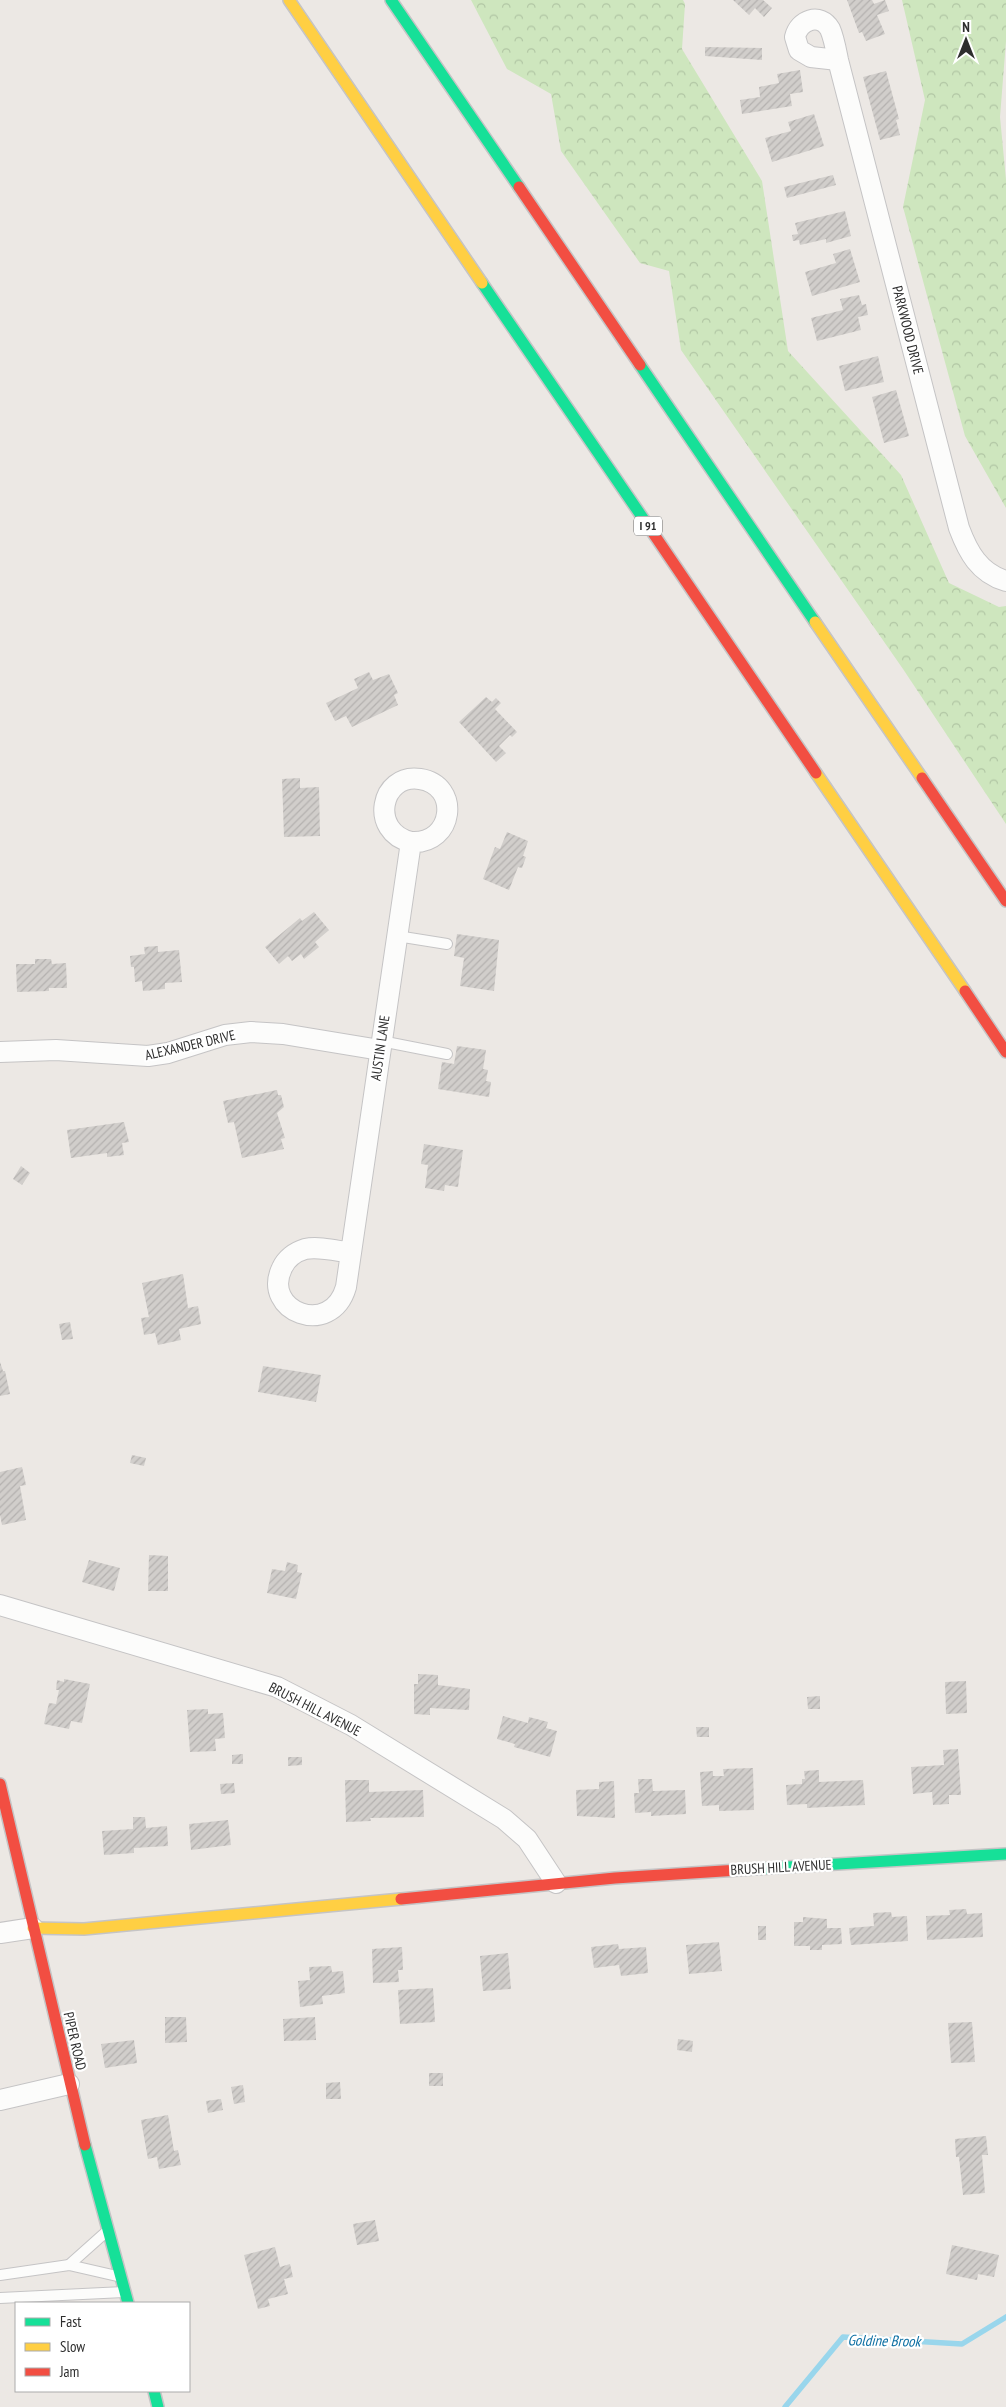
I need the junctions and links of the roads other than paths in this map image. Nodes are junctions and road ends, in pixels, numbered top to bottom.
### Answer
1 (289, 0) edge
2 (392, 0) edge
3 (838, 60) dead end
4 (1006, 581) edge
5 (411, 842) dead end
6 (1006, 901) edge
7 (397, 936) junction
8 (447, 944) dead end
9 (380, 1045) junction
10 (0, 1052) edge
11 (1006, 1052) edge
12 (447, 1054) dead end
13 (351, 1253) dead end
14 (0, 1605) edge
15 (0, 1784) edge
16 (1006, 1854) edge
17 (556, 1883) junction
18 (33, 1928) junction
19 (0, 1933) edge
20 (69, 2084) junction
21 (0, 2100) edge
22 (107, 2231) junction
23 (70, 2264) junction
24 (0, 2276) edge
25 (120, 2277) junction
26 (0, 2298) edge
27 (127, 2298) edge
28 (154, 2392) edge
29 (158, 2407) edge

1 - 11 main road, I 91
2 - 6 main road
3 - 4 street, PARKWOOD DRIVE
5 - 7 street, AUSTIN LANE
7 - 8 lane
7 - 9 street, AUSTIN LANE
9 - 10 street, ALEXANDER DRIVE
9 - 12 lane
9 - 13 street, AUSTIN LANE
14 - 17 street, BRUSH HILL AVENUE
15 - 18 main road, PIPER ROAD
16 - 17 main road, BRUSH HILL AVENUE
17 - 18 main road, BRUSH HILL AVENUE
18 - 19 street
18 - 20 main road, PIPER ROAD
20 - 21 street
20 - 22 main road, PIPER ROAD
22 - 23 lane
22 - 25 main road, PIPER ROAD
23 - 24 lane
23 - 25 lane
25 - 27 main road, PIPER ROAD
26 - 27 lane
28 - 29 main road

